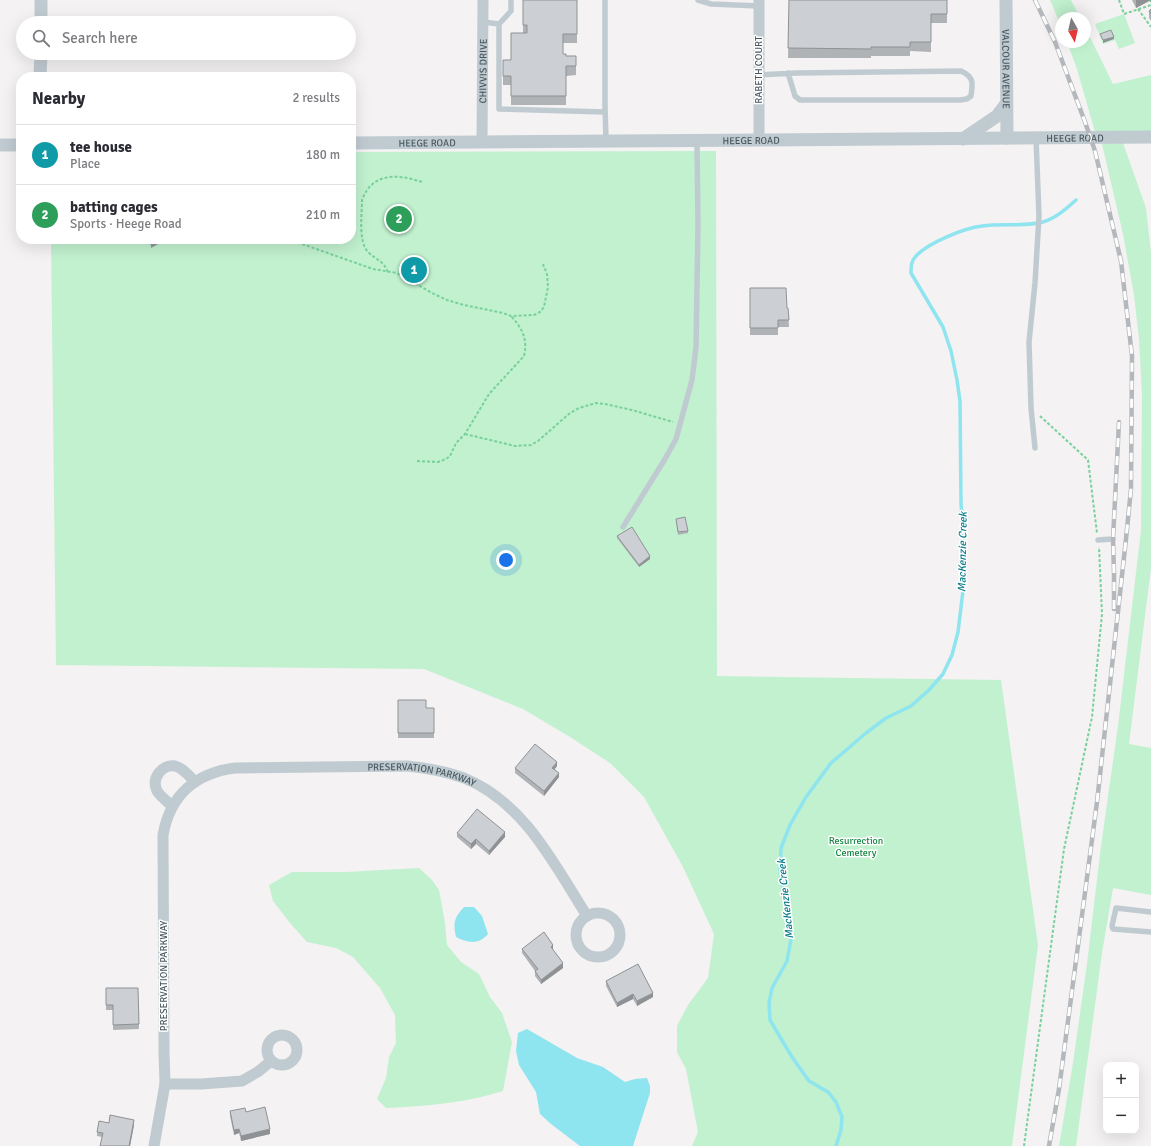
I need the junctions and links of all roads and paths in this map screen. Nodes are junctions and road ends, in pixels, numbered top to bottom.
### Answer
1 (41, 0) edge
2 (483, 0) edge
3 (511, 0) edge
4 (604, 0) edge
5 (698, 0) edge
6 (1006, 0) edge
7 (1119, 0) edge
8 (1151, 2) edge
9 (758, 3) edge
10 (1138, 9) junction
11 (41, 16) edge
12 (483, 22) junction
13 (499, 24) junction
14 (1151, 27) edge
15 (41, 60) edge
16 (40, 72) edge
17 (788, 74) junction
18 (758, 75) junction
19 (1006, 104) junction
20 (605, 112) junction
21 (1151, 137) edge
22 (1007, 138) junction
23 (1036, 138) junction
24 (963, 139) junction
25 (759, 140) junction
26 (697, 141) junction
27 (482, 142) junction
28 (606, 142) junction
29 (356, 143) edge
30 (0, 146) edge
31 (16, 146) edge
32 (422, 182) dead end
33 (302, 244) edge
34 (543, 264) dead end
35 (388, 272) junction
36 (510, 316) junction
37 (1031, 408) junction
38 (681, 424) junction
39 (465, 434) junction
40 (1035, 448) dead end
41 (417, 461) dead end
42 (623, 527) dead end
43 (1113, 539) dead end
44 (1098, 540) junction
45 (195, 782) junction
46 (172, 806) junction
47 (1151, 912) edge
48 (587, 916) junction
49 (1151, 932) edge
50 (271, 1061) dead end
51 (165, 1084) junction
52 (154, 1146) edge
53 (1024, 1146) edge

1 - 11 street
2 - 12 street, CHIVVIS DRIVE
3 - 13 lane
4 - 20 lane
5 - 9 lane
6 - 19 street, VALCOUR AVENUE
7 - 10 path
8 - 10 path
9 - 18 street, RABETH COURT
10 - 14 path
12 - 13 lane
12 - 27 street, CHIVVIS DRIVE
13 - 20 lane
15 - 16 street
17 - 17 lane
17 - 18 lane
18 - 25 street, RABETH COURT
19 - 22 street, VALCOUR AVENUE
19 - 24 street
20 - 28 lane
21 - 23 street, HEEGE ROAD
22 - 23 street, HEEGE ROAD
22 - 24 street, HEEGE ROAD
23 - 37 lane
24 - 25 street, HEEGE ROAD
25 - 26 street, HEEGE ROAD
26 - 28 street, HEEGE ROAD
26 - 38 lane
27 - 28 street, HEEGE ROAD
27 - 29 street, HEEGE ROAD
30 - 31 street
32 - 35 path
33 - 35 path
34 - 36 path
35 - 36 path
36 - 39 path
37 - 40 lane
37 - 44 path
38 - 39 path
38 - 42 lane
39 - 41 path
43 - 44 lane
44 - 53 path
45 - 46 street, PRESERVATION PARKWAY
45 - 46 street
45 - 48 street, PRESERVATION PARKWAY
46 - 51 street, PRESERVATION PARKWAY
47 - 49 lane
48 - 48 street
50 - 51 street
51 - 52 street, PRESERVATION PARKWAY

